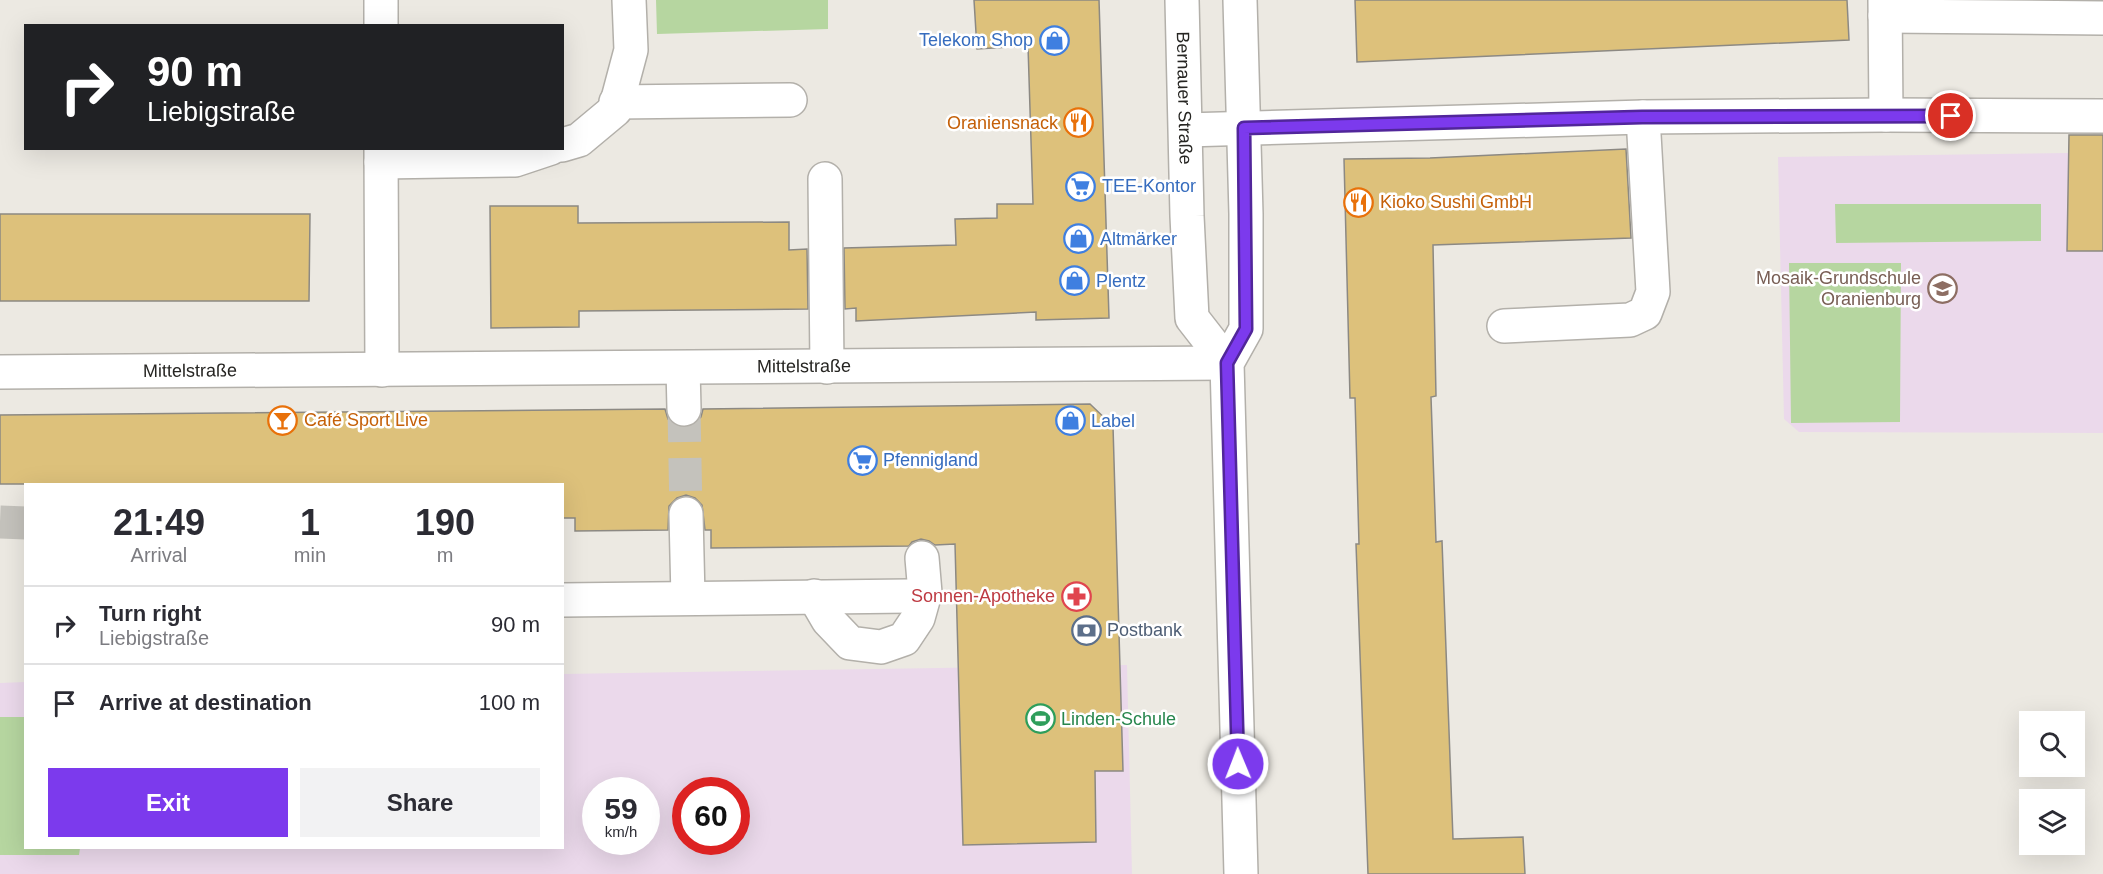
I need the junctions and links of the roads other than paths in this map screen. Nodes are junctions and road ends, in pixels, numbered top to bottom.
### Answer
1 (381, 0) edge
2 (629, 0) edge
3 (1182, 0) edge
4 (1240, 0) edge
5 (1885, 8) edge
6 (2103, 18) edge
7 (381, 24) edge
8 (790, 100) dead end
9 (616, 102) junction
10 (1886, 115) junction
11 (2103, 116) edge
12 (1642, 117) junction
13 (1244, 128) junction
14 (1186, 130) junction
15 (564, 144) edge
16 (538, 150) edge
17 (514, 154) edge
18 (381, 155) edge
19 (825, 180) dead end
20 (1504, 326) dead end
21 (1227, 363) junction
22 (827, 367) junction
23 (683, 368) junction
24 (382, 370) junction
25 (0, 372) edge
26 (684, 410) tunnel mouth
27 (686, 514) tunnel mouth
28 (922, 558) dead end
29 (814, 596) junction
30 (910, 596) dead end
31 (688, 598) junction
32 (564, 600) edge
33 (1240, 874) edge

1 - 7 street
2 - 9 street
3 - 14 street, Bernauer Straße
4 - 13 street
5 - 6 street
5 - 10 street
8 - 9 street
9 - 15 street
10 - 11 street
10 - 12 street
12 - 13 street
12 - 20 street
13 - 14 street
13 - 21 street
14 - 21 street, Bernauer Straße
16 - 17 street
17 - 18 street
18 - 24 street
19 - 22 street
21 - 22 street, Mittelstraße
21 - 33 street
22 - 23 street, Mittelstraße
23 - 24 street, Mittelstraße
23 - 26 street
24 - 25 street, Mittelstraße
27 - 31 street
28 - 29 street
29 - 30 street
29 - 31 street
31 - 32 street

